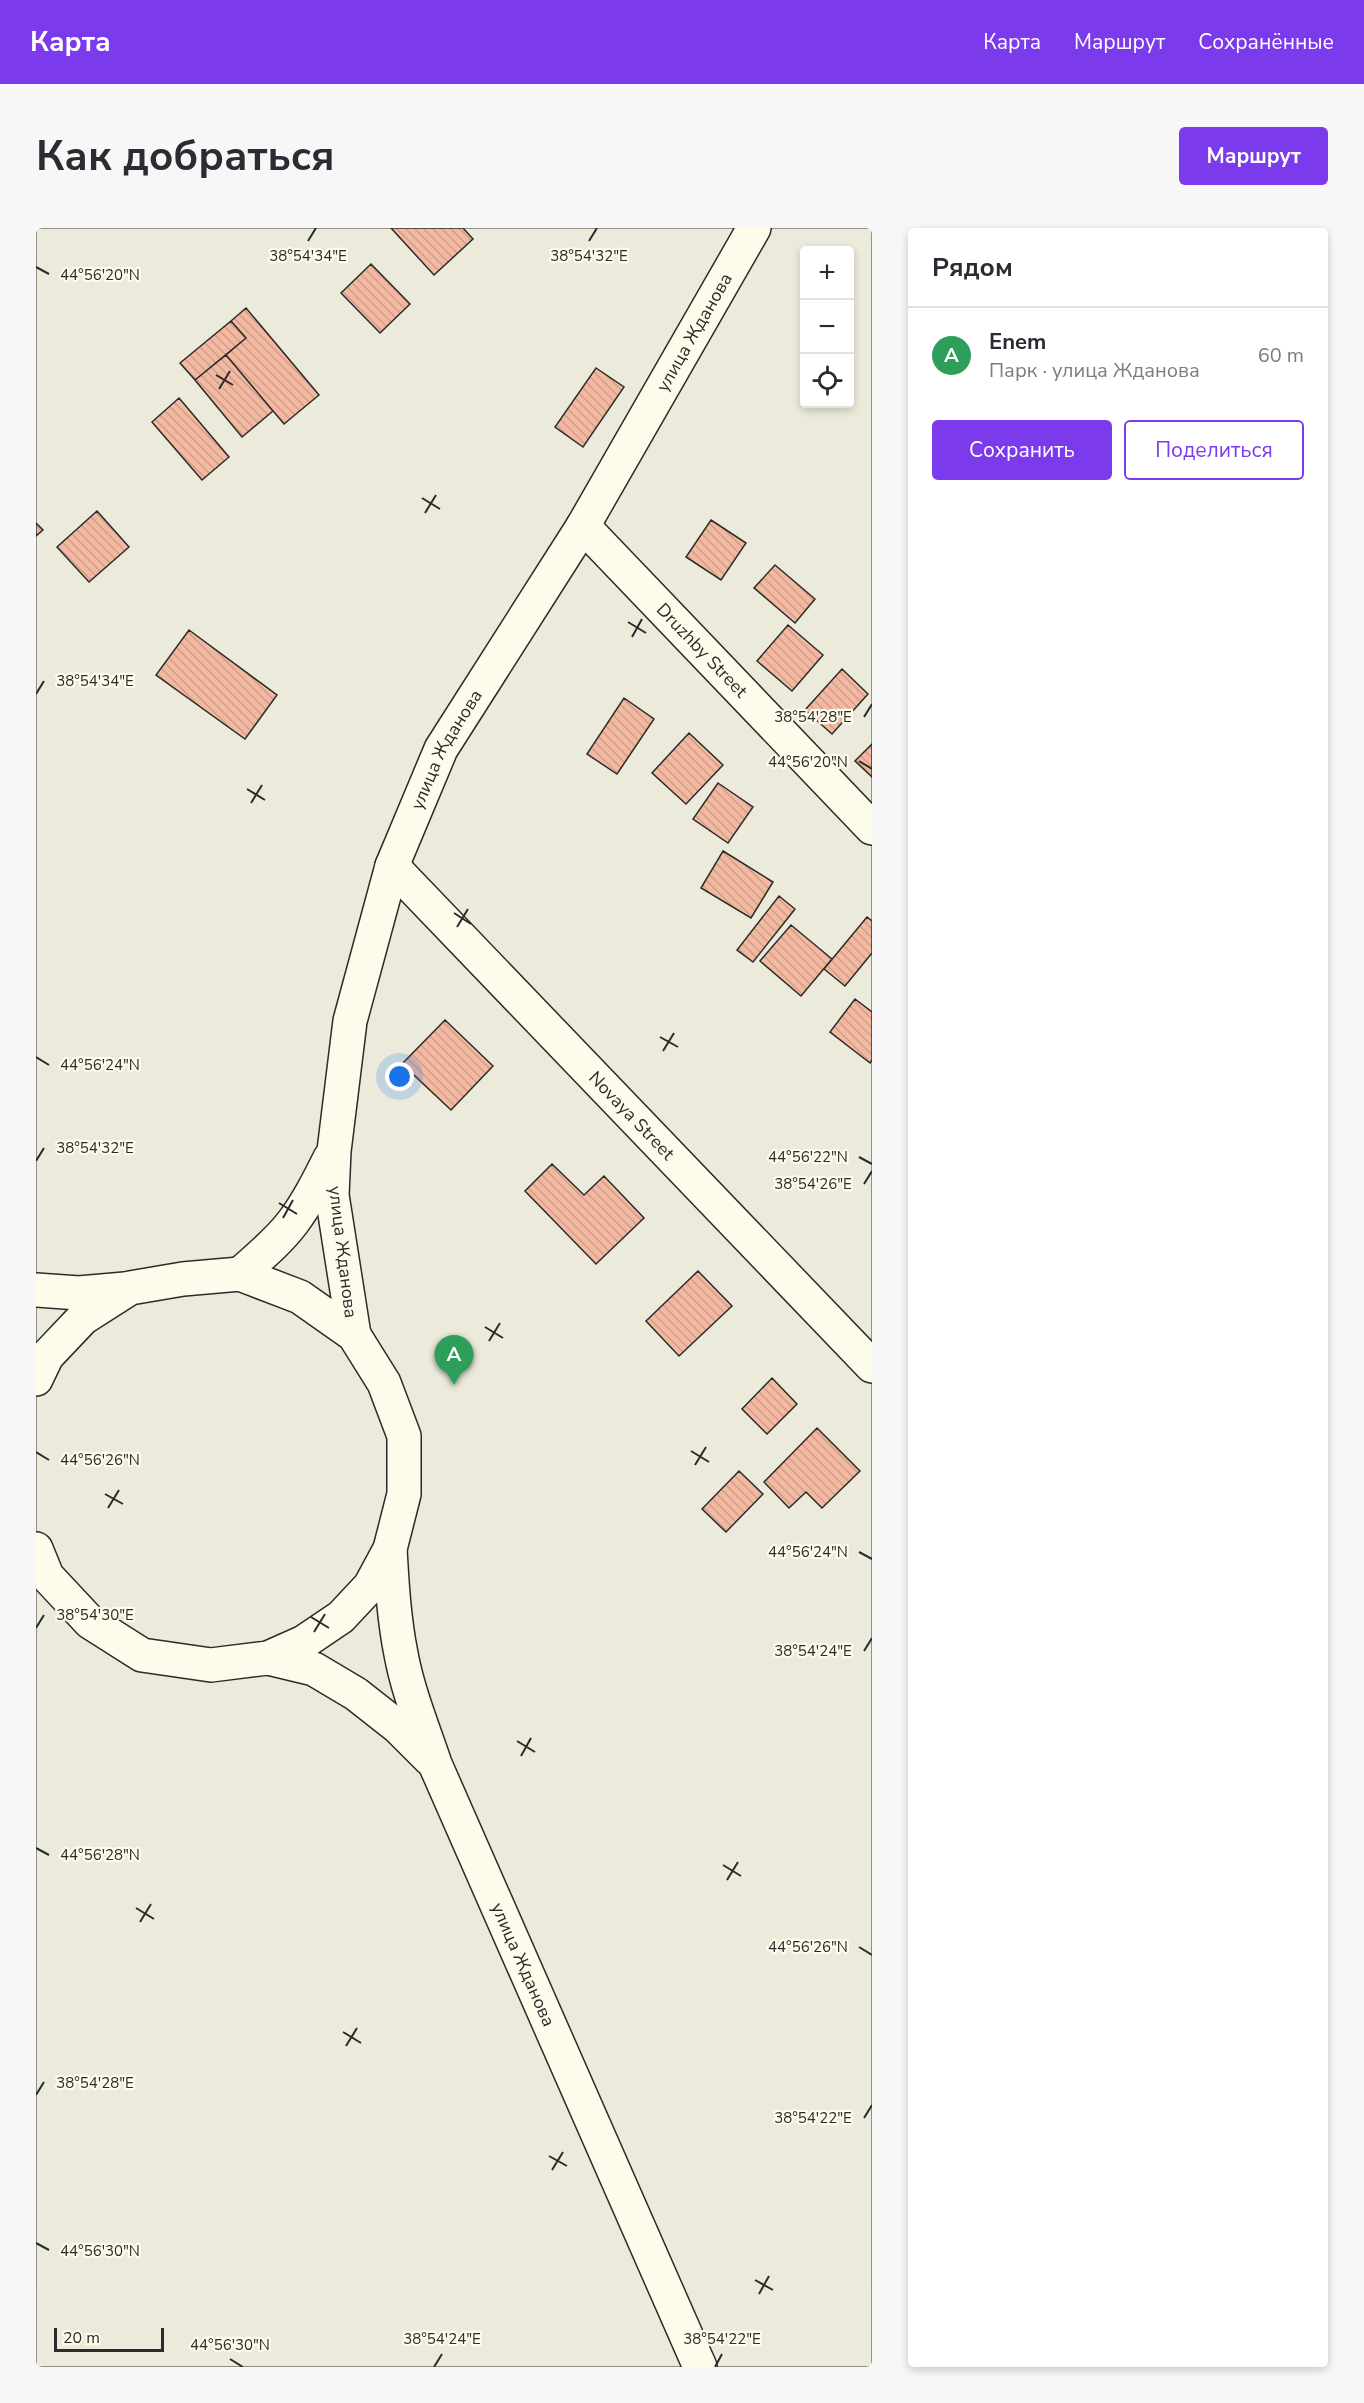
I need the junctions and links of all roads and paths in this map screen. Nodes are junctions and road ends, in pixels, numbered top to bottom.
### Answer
1 (747, 231) edge
2 (583, 526) junction
3 (872, 828) edge
4 (392, 866) junction
5 (334, 1151) junction
6 (240, 1274) junction
7 (130, 1288) junction
8 (36, 1290) edge
9 (354, 1335) junction
10 (872, 1366) edge
11 (36, 1379) edge
12 (36, 1549) edge
13 (390, 1549) junction
14 (268, 1658) junction
15 (435, 1764) junction
16 (700, 2367) edge

1 - 2 street, улица Жданова
2 - 3 street, Druzhby Street
2 - 4 street, улица Жданова
4 - 5 street, улица Жданова
4 - 10 street, Novaya Street
5 - 6 street
5 - 9 street, улица Жданова
6 - 7 street, улица Жданова
6 - 9 street, улица Жданова
7 - 8 street
7 - 11 street, улица Жданова
9 - 13 street, улица Жданова
12 - 14 street, улица Жданова
13 - 14 street, улица Жданова
13 - 15 street, улица Жданова
14 - 15 street
15 - 16 street, улица Жданова

